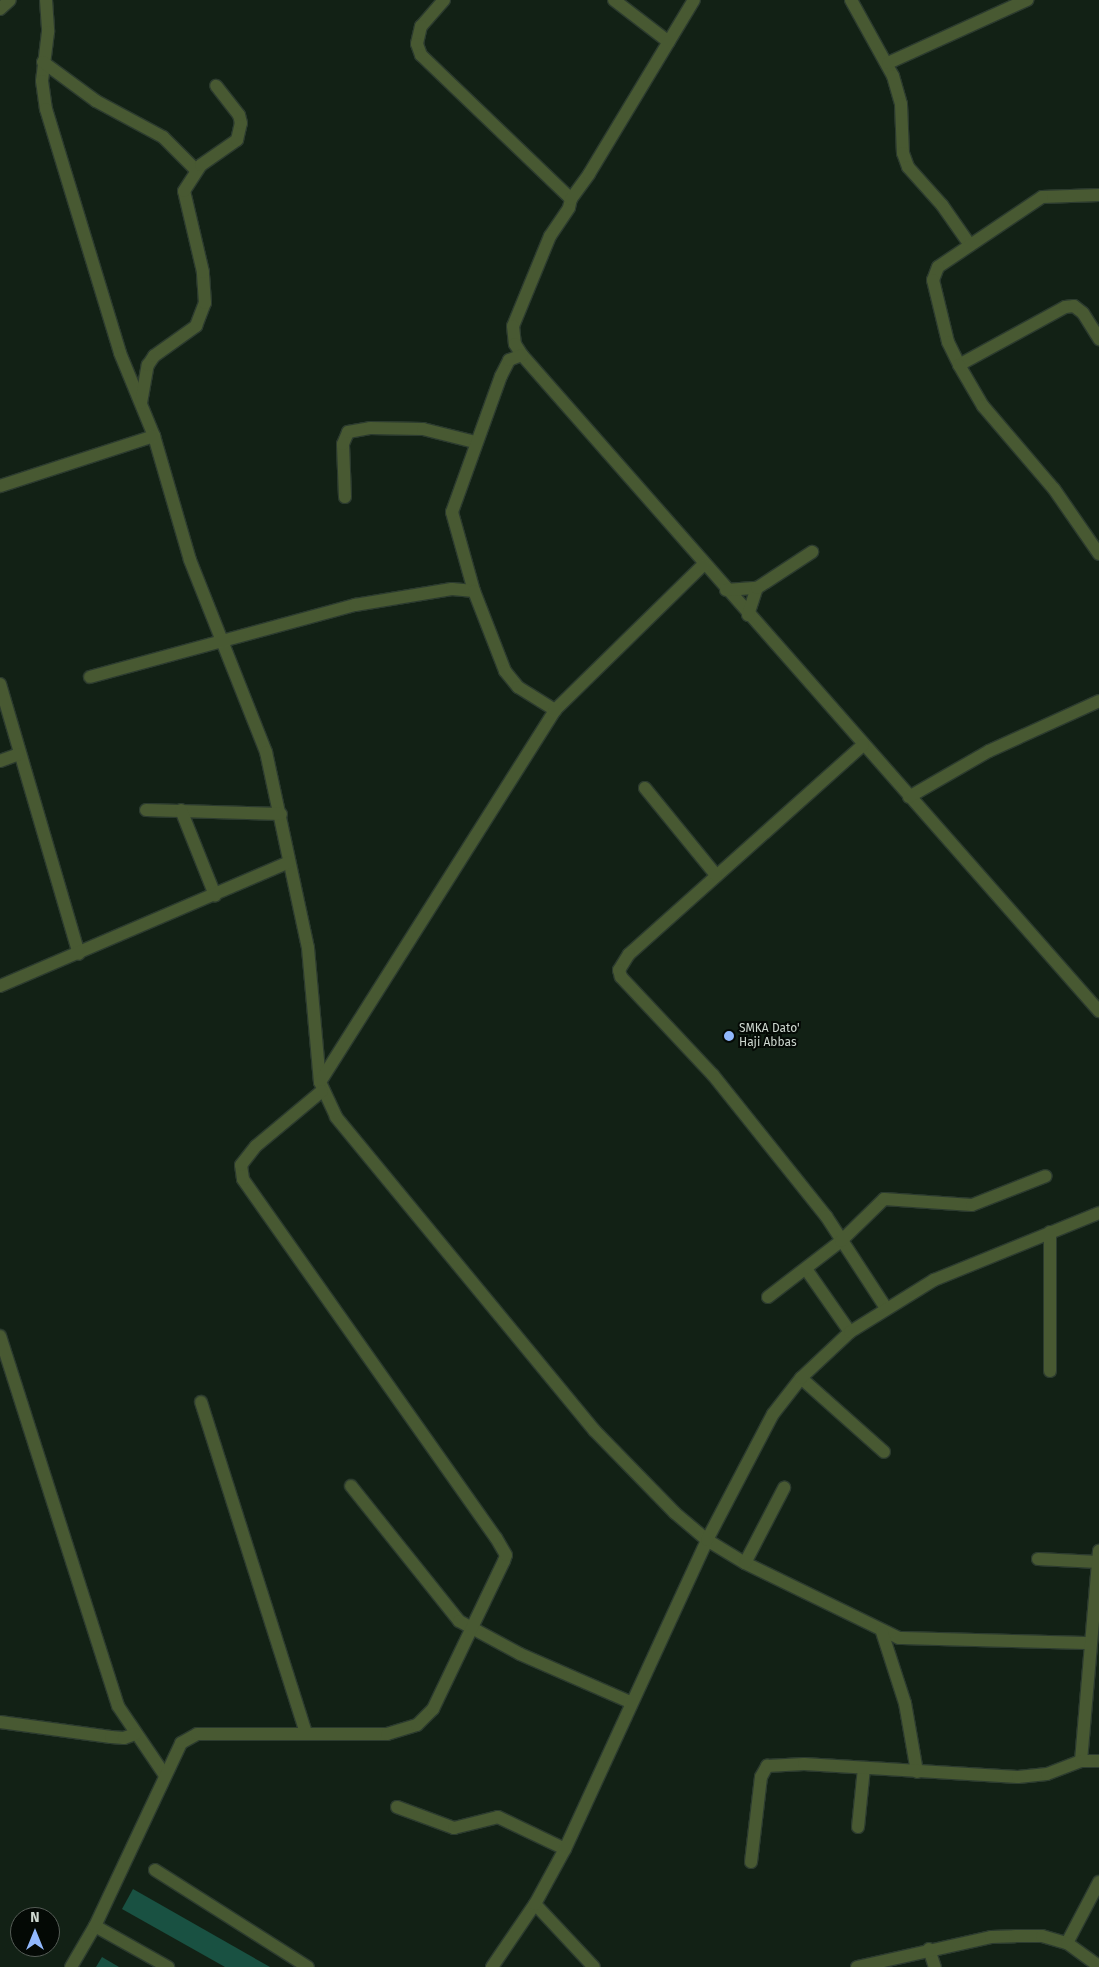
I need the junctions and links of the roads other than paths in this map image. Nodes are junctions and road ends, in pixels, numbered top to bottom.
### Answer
1 (10, 0) edge
2 (46, 0) edge
3 (444, 0) edge
4 (614, 0) edge
5 (694, 0) edge
6 (851, 0) edge
7 (1027, 0) edge
8 (0, 9) edge
9 (669, 42) junction
10 (43, 62) junction
11 (888, 63) junction
12 (216, 86) dead end
13 (196, 170) junction
14 (1099, 195) edge
15 (571, 199) junction
16 (970, 245) junction
17 (1099, 339) edge
18 (522, 355) junction
19 (958, 366) junction
20 (141, 403) junction
21 (154, 436) junction
22 (475, 442) junction
23 (0, 486) edge
24 (345, 497) dead end
25 (812, 552) dead end
26 (1099, 554) edge
27 (704, 565) junction
28 (757, 588) junction
29 (726, 590) junction
30 (474, 591) junction
31 (748, 615) junction
32 (223, 642) junction
33 (90, 678) dead end
34 (0, 684) edge
35 (1099, 701) edge
36 (555, 710) junction
37 (864, 745) junction
38 (19, 754) junction
39 (0, 761) edge
40 (645, 788) dead end
41 (909, 797) junction
42 (146, 810) dead end
43 (181, 810) junction
44 (280, 814) junction
45 (290, 862) junction
46 (716, 876) junction
47 (215, 894) junction
48 (79, 954) junction
49 (0, 986) edge
50 (1099, 1011) edge
51 (321, 1087) junction
52 (1046, 1176) dead end
53 (1099, 1213) edge
54 (1050, 1232) junction
55 (841, 1241) junction
56 (806, 1270) junction
57 (768, 1297) dead end
58 (886, 1308) junction
59 (850, 1332) junction
60 (0, 1336) edge
61 (1050, 1371) dead end
62 (801, 1378) junction
63 (201, 1402) dead end
64 (884, 1452) dead end
65 (351, 1486) dead end
66 (784, 1488) dead end
67 (707, 1540) junction
68 (1098, 1557) edge
69 (1038, 1559) dead end
70 (744, 1563) junction
71 (471, 1629) junction
72 (882, 1632) junction
73 (1089, 1643) junction
74 (630, 1702) junction
75 (0, 1722) edge
76 (136, 1734) junction
77 (306, 1734) junction
78 (1099, 1761) edge
79 (1081, 1762) junction
80 (864, 1768) junction
81 (917, 1772) junction
82 (164, 1774) junction
83 (396, 1807) dead end
84 (858, 1827) dead end
85 (565, 1850) junction
86 (751, 1862) dead end
87 (155, 1870) dead end
88 (1099, 1882) edge
89 (535, 1904) junction
90 (95, 1926) junction
91 (1067, 1943) junction
92 (929, 1949) junction
93 (1099, 1966) edge
94 (71, 1967) edge
95 (168, 1967) edge
96 (308, 1967) edge
97 (492, 1967) edge
98 (594, 1967) edge
99 (857, 1967) edge
100 (935, 1967) edge

1 - 8 street
2 - 10 street
3 - 15 street
4 - 9 street
5 - 9 street
6 - 11 street
7 - 11 street
9 - 15 street
10 - 13 street
10 - 20 street
11 - 16 street
12 - 13 street
13 - 20 street
14 - 16 street
15 - 18 street
16 - 19 street
17 - 19 street
18 - 22 street
18 - 27 street
19 - 26 street
20 - 21 street
21 - 23 street
21 - 32 street
22 - 24 street
22 - 30 street
25 - 28 street
27 - 29 street
27 - 36 street
28 - 29 street
28 - 31 street
29 - 31 street
30 - 32 street
30 - 36 street
31 - 37 street
32 - 33 street
32 - 44 street
34 - 38 street
35 - 41 street
36 - 51 street
37 - 41 street
37 - 46 street
38 - 39 street
38 - 48 street
40 - 46 street
41 - 50 street
42 - 43 street
43 - 44 street
43 - 47 street
44 - 45 street
45 - 47 street
45 - 51 street
46 - 55 street
47 - 48 street
48 - 49 street
51 - 67 street
51 - 71 street
52 - 55 street
53 - 54 street
54 - 58 street
54 - 61 street
55 - 56 street
55 - 58 street
56 - 57 street
56 - 59 street
58 - 59 street
59 - 62 street
60 - 76 street
62 - 64 street
62 - 67 street
63 - 77 street
65 - 71 street
66 - 70 street
67 - 70 street
67 - 74 street
68 - 69 street
68 - 73 street
70 - 72 street
71 - 74 street
71 - 77 street
72 - 73 street
72 - 81 street
73 - 79 street
74 - 85 street
75 - 76 street
76 - 82 street
77 - 82 street
78 - 79 street
79 - 81 street
80 - 81 street
80 - 84 street
80 - 86 street
82 - 90 street
83 - 85 street
85 - 89 street
87 - 96 street
88 - 91 street
89 - 97 street
89 - 98 street
90 - 94 street
90 - 95 street
91 - 92 street
91 - 93 street
92 - 99 street
92 - 100 street

